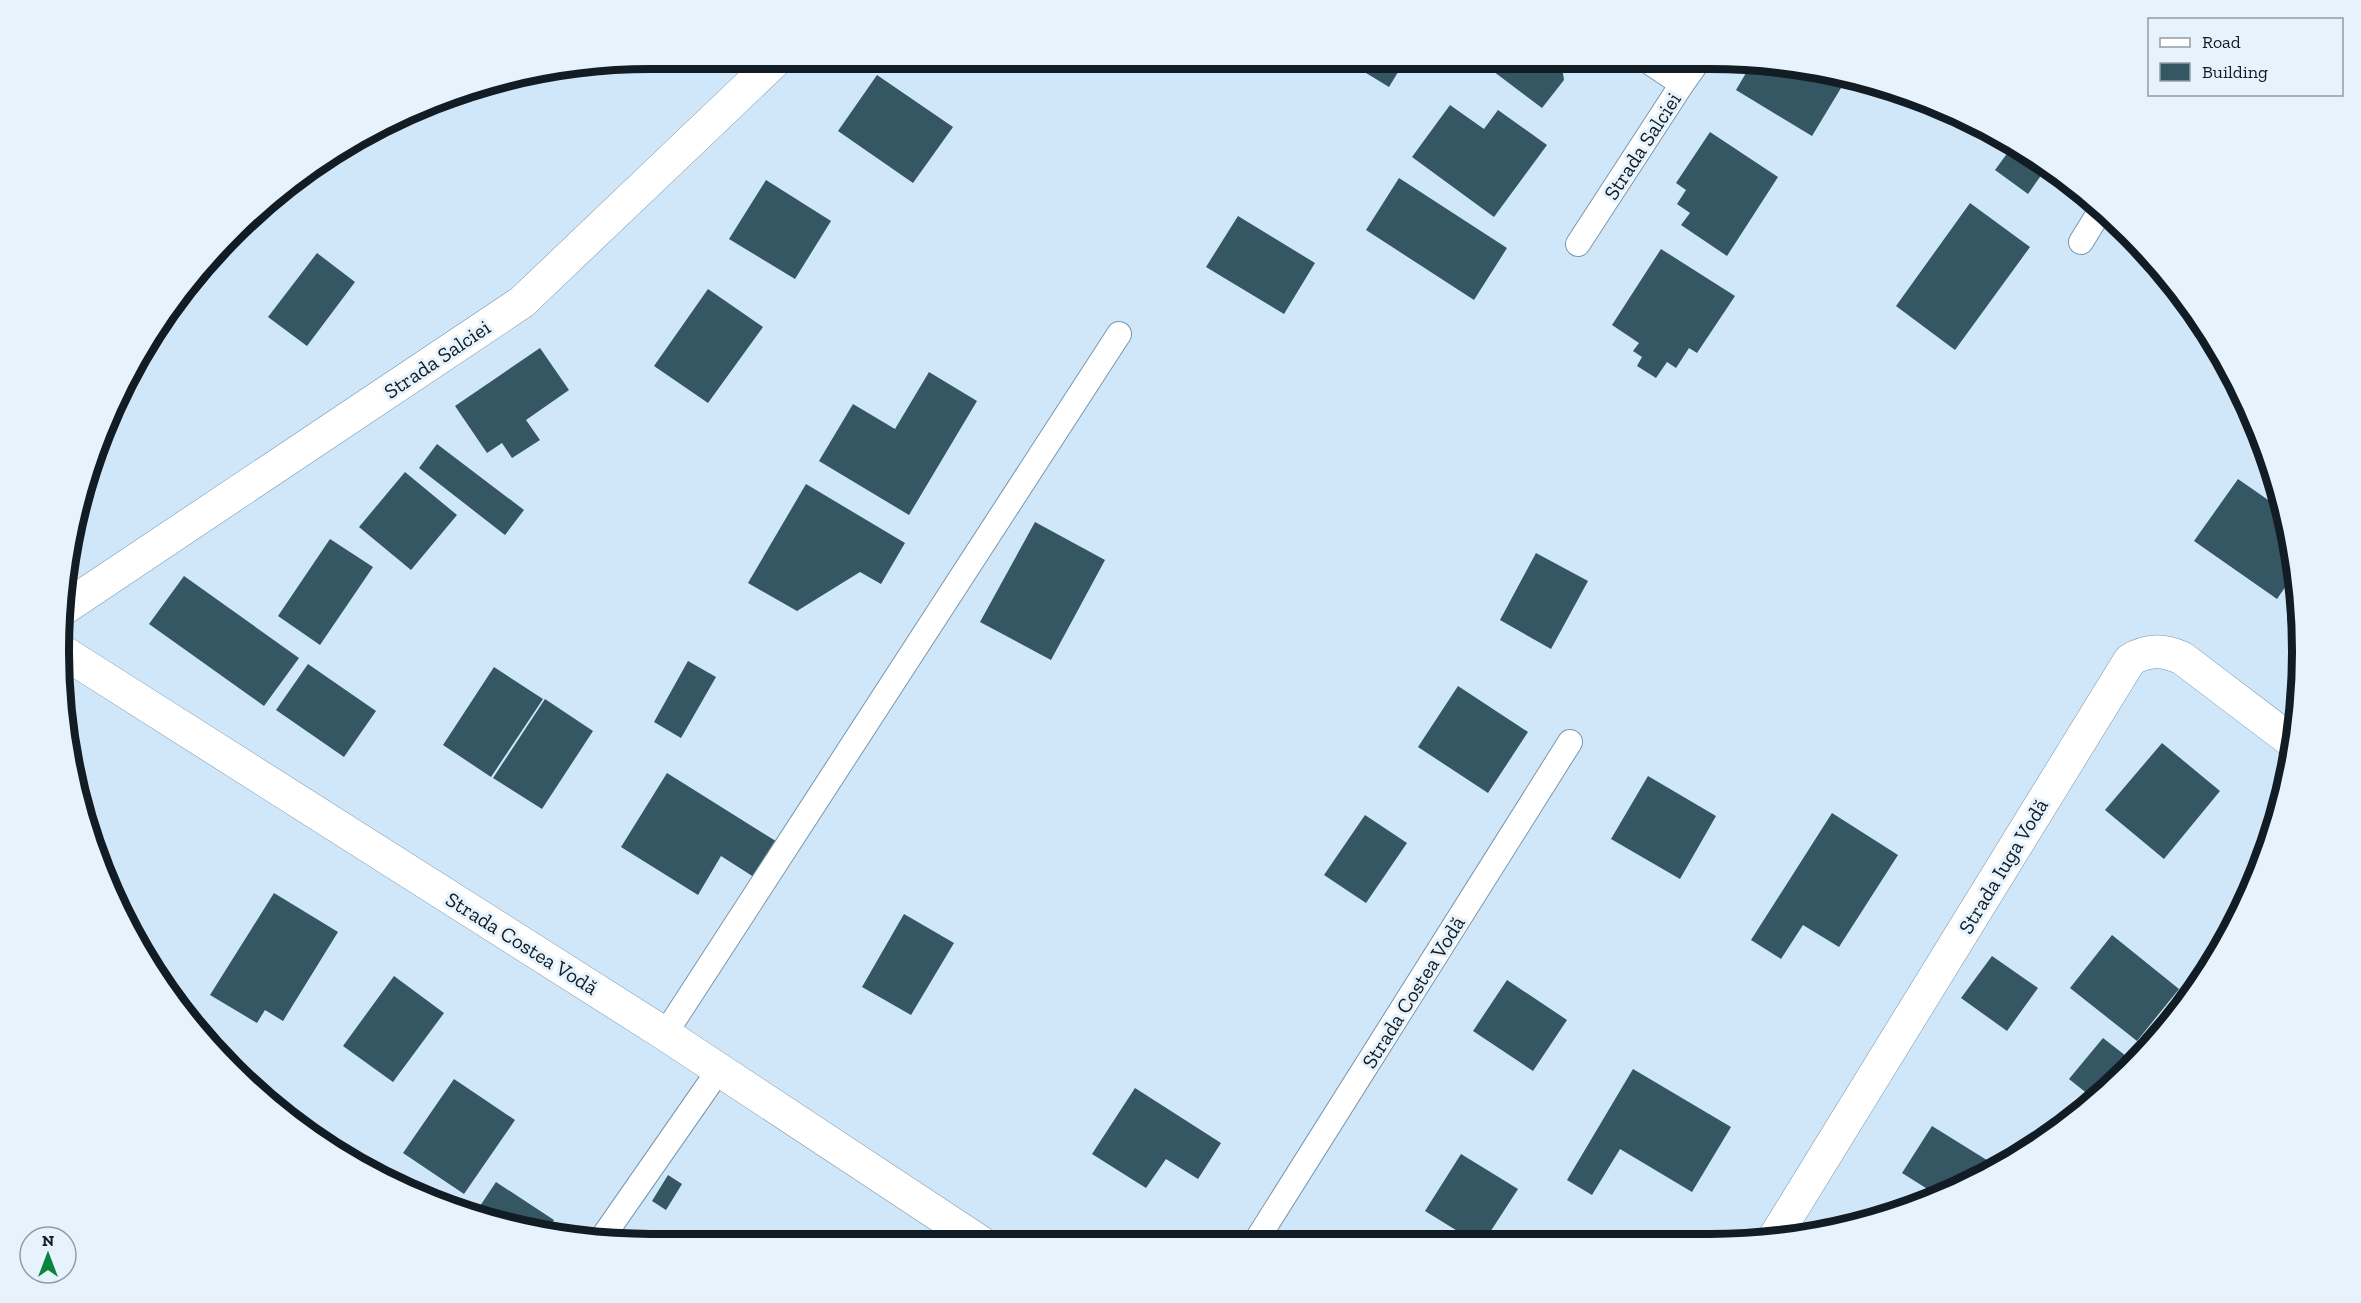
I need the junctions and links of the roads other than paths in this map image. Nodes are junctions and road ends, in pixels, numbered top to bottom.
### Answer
1 (767, 69) edge
2 (1660, 69) edge
3 (1693, 69) edge
4 (1682, 84) junction
5 (2096, 216) edge
6 (2081, 242) dead end
7 (1578, 244) dead end
8 (1119, 334) dead end
9 (71, 604) edge
10 (69, 656) edge
11 (2286, 737) edge
12 (1570, 742) dead end
13 (665, 1034) junction
14 (719, 1070) junction
15 (1779, 1230) edge
16 (606, 1232) edge
17 (968, 1234) edge
18 (1260, 1234) edge

1 - 9 street, Strada Salciei
2 - 4 lane, Strada Salciei
3 - 4 lane
4 - 7 lane, Strada Salciei
5 - 6 lane
8 - 13 lane
10 - 13 street, Strada Costea Vodă
11 - 15 street, Strada Iuga Vodă
12 - 18 lane, Strada Costea Vodă
13 - 14 street, Strada Costea Vodă
14 - 16 lane
14 - 17 street, Strada Costea Vodă

